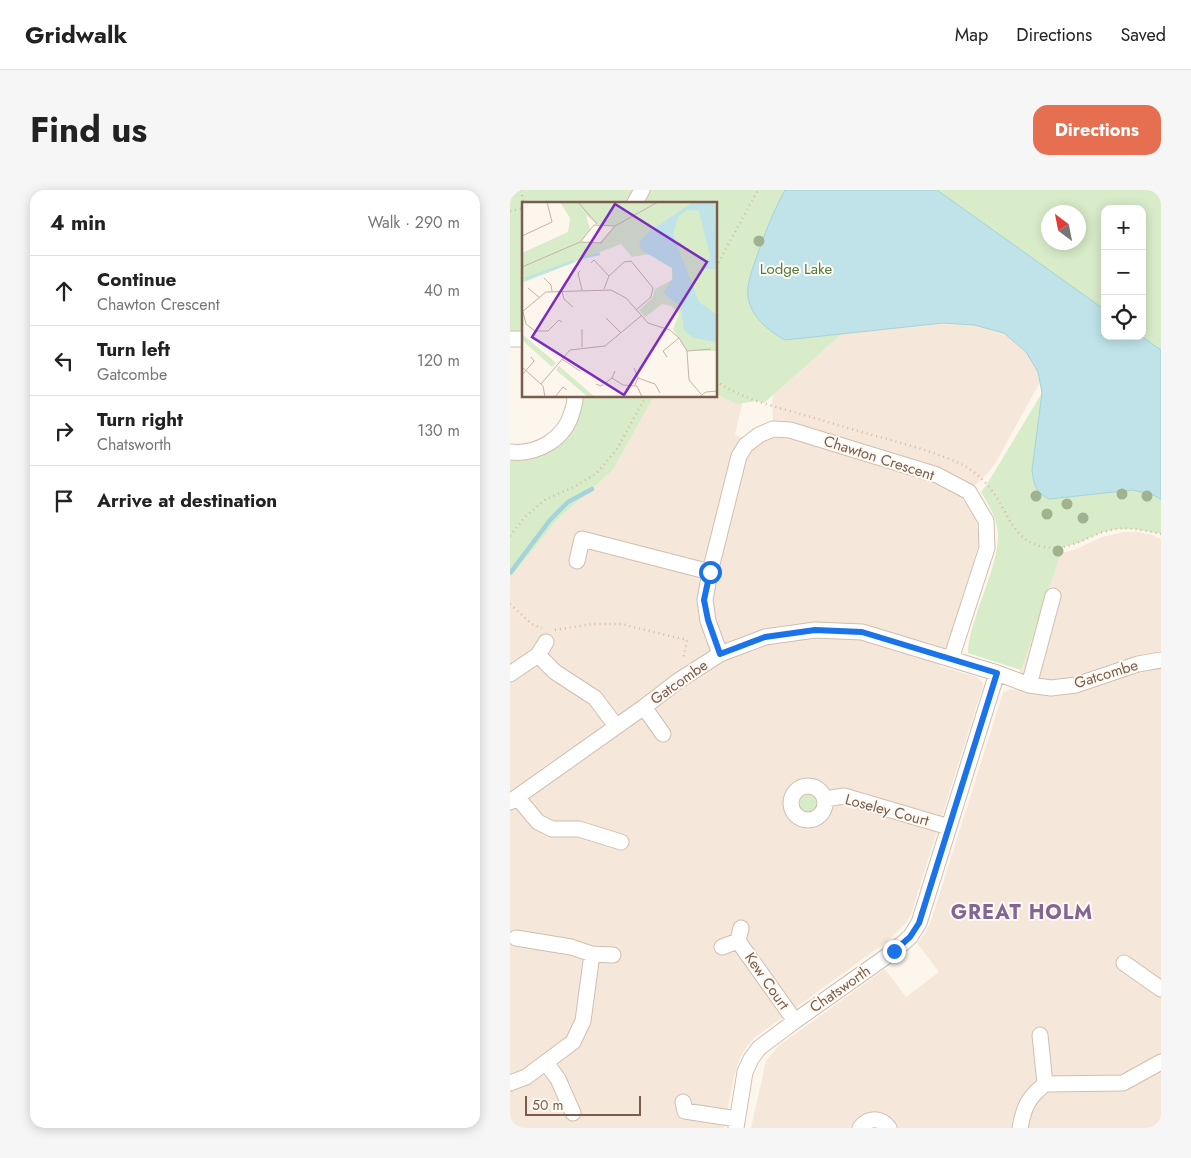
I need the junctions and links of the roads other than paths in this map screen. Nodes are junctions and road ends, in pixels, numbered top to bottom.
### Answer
1 (642, 190) edge
2 (635, 202) edge
3 (575, 398) edge
4 (511, 453) edge
5 (577, 561) dead end
6 (710, 572) junction
7 (1053, 596) dead end
8 (546, 642) dead end
9 (720, 654) junction
10 (538, 655) junction
11 (950, 658) junction
12 (1161, 660) edge
13 (997, 673) junction
14 (510, 674) edge
15 (1029, 685) junction
16 (644, 707) junction
17 (616, 726) junction
18 (663, 734) dead end
19 (514, 799) edge
20 (825, 799) dead end
21 (948, 827) junction
22 (622, 842) dead end
23 (516, 938) dead end
24 (722, 946) dead end
25 (592, 954) junction
26 (613, 955) dead end
27 (1124, 963) dead end
28 (1161, 989) edge
29 (795, 1021) junction
30 (1040, 1035) dead end
31 (1161, 1062) edge
32 (546, 1063) junction
33 (510, 1083) edge
34 (1046, 1084) junction
35 (681, 1111) dead end
36 (573, 1112) dead end
37 (736, 1124) edge
38 (860, 1128) edge
39 (889, 1128) edge
40 (1020, 1128) edge

1 - 2 street
3 - 4 street
5 - 6 street
6 - 9 street, Chawton Crescent
6 - 11 street, Chawton Crescent
7 - 15 street
8 - 10 street
9 - 11 street, Gatcombe
9 - 16 street, Gatcombe
10 - 14 street
10 - 17 street
11 - 13 street, Gatcombe
12 - 15 street, Gatcombe
13 - 15 street, Gatcombe
13 - 21 street, Chatsworth
16 - 17 street, Gatcombe
16 - 18 street
17 - 19 street, Gatcombe
19 - 22 street
20 - 21 street, Loseley Court
21 - 29 street, Chatsworth
23 - 25 street
24 - 29 street, Kew Court
25 - 26 street
25 - 32 street
27 - 28 street
29 - 37 street, Chatsworth
30 - 34 street
31 - 34 street
32 - 33 street
32 - 36 street
34 - 40 street
35 - 37 street
38 - 39 street

